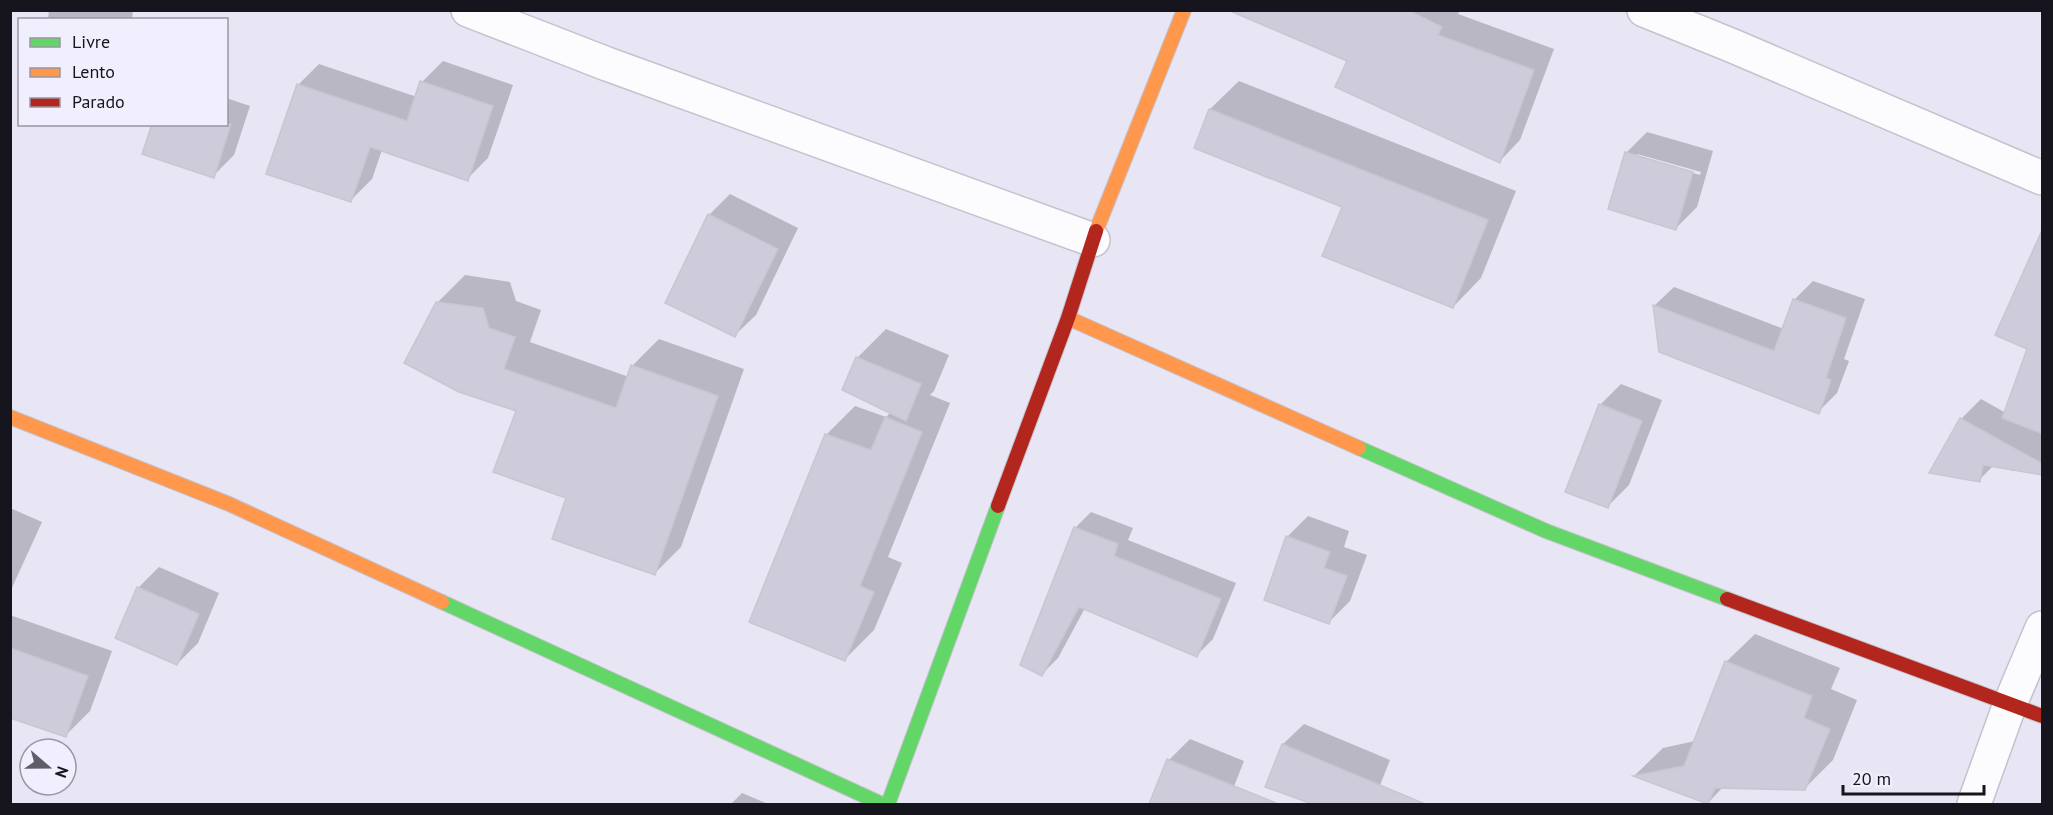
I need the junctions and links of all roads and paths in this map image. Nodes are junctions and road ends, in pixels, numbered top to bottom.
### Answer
1 (468, 10) edge
2 (1184, 10) edge
3 (1644, 10) edge
4 (2043, 178) edge
5 (1093, 240) junction
6 (1068, 318) junction
7 (10, 417) edge
8 (2043, 628) edge
9 (2010, 704) junction
10 (2043, 716) edge
11 (882, 804) edge
12 (888, 804) edge
13 (1974, 804) edge

1 - 5 street
2 - 5 street
3 - 4 street
5 - 6 street
6 - 9 street
6 - 12 street
7 - 11 street
8 - 9 street
9 - 10 street
9 - 13 street

